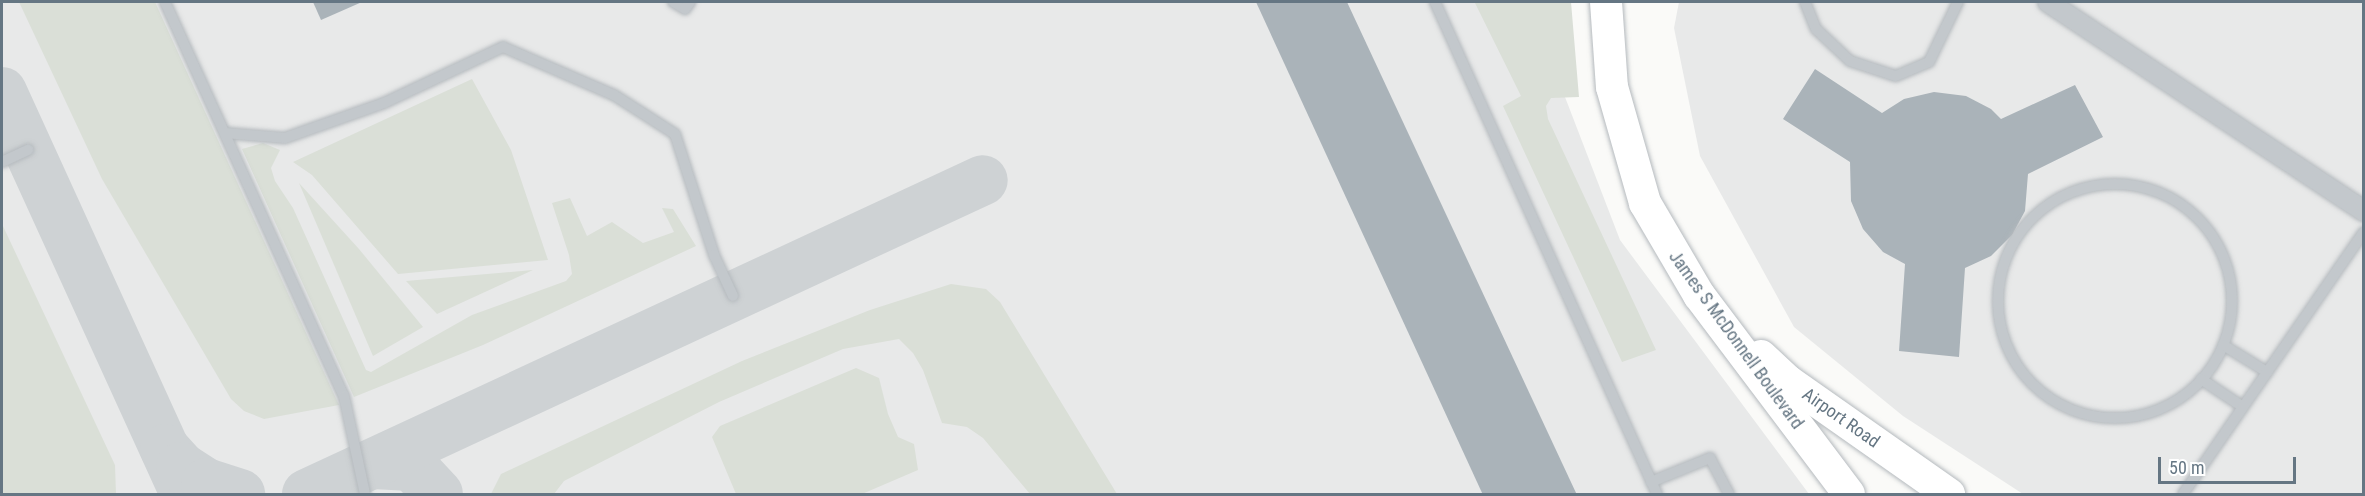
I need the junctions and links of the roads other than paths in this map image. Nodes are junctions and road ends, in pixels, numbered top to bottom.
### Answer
1 (165, 2) edge
2 (673, 2) edge
3 (690, 2) edge
4 (1435, 2) edge
5 (1606, 2) edge
6 (1805, 2) edge
7 (1958, 2) edge
8 (2048, 2) edge
9 (225, 133) junction
10 (28, 150) dead end
11 (2, 162) edge
12 (2364, 211) edge
13 (2364, 232) edge
14 (733, 296) dead end
15 (1711, 312) junction
16 (2223, 345) junction
17 (2267, 372) junction
18 (2201, 379) junction
19 (2243, 406) junction
20 (1651, 482) junction
21 (365, 495) edge
22 (1657, 495) edge
23 (1729, 495) edge
24 (1849, 495) edge
25 (1948, 495) edge
26 (2183, 495) edge

1 - 9 lane
2 - 3 lane
4 - 20 lane
5 - 15 main road, James S McDonnell Boulevard
6 - 7 lane
8 - 12 street
9 - 14 lane
9 - 21 lane
10 - 11 lane
13 - 17 lane
15 - 24 main road, James S McDonnell Boulevard
15 - 25 main road, Airport Road
16 - 17 lane
16 - 18 lane
16 - 18 lane
17 - 19 lane
18 - 19 lane
19 - 26 lane
20 - 22 lane
20 - 23 lane

